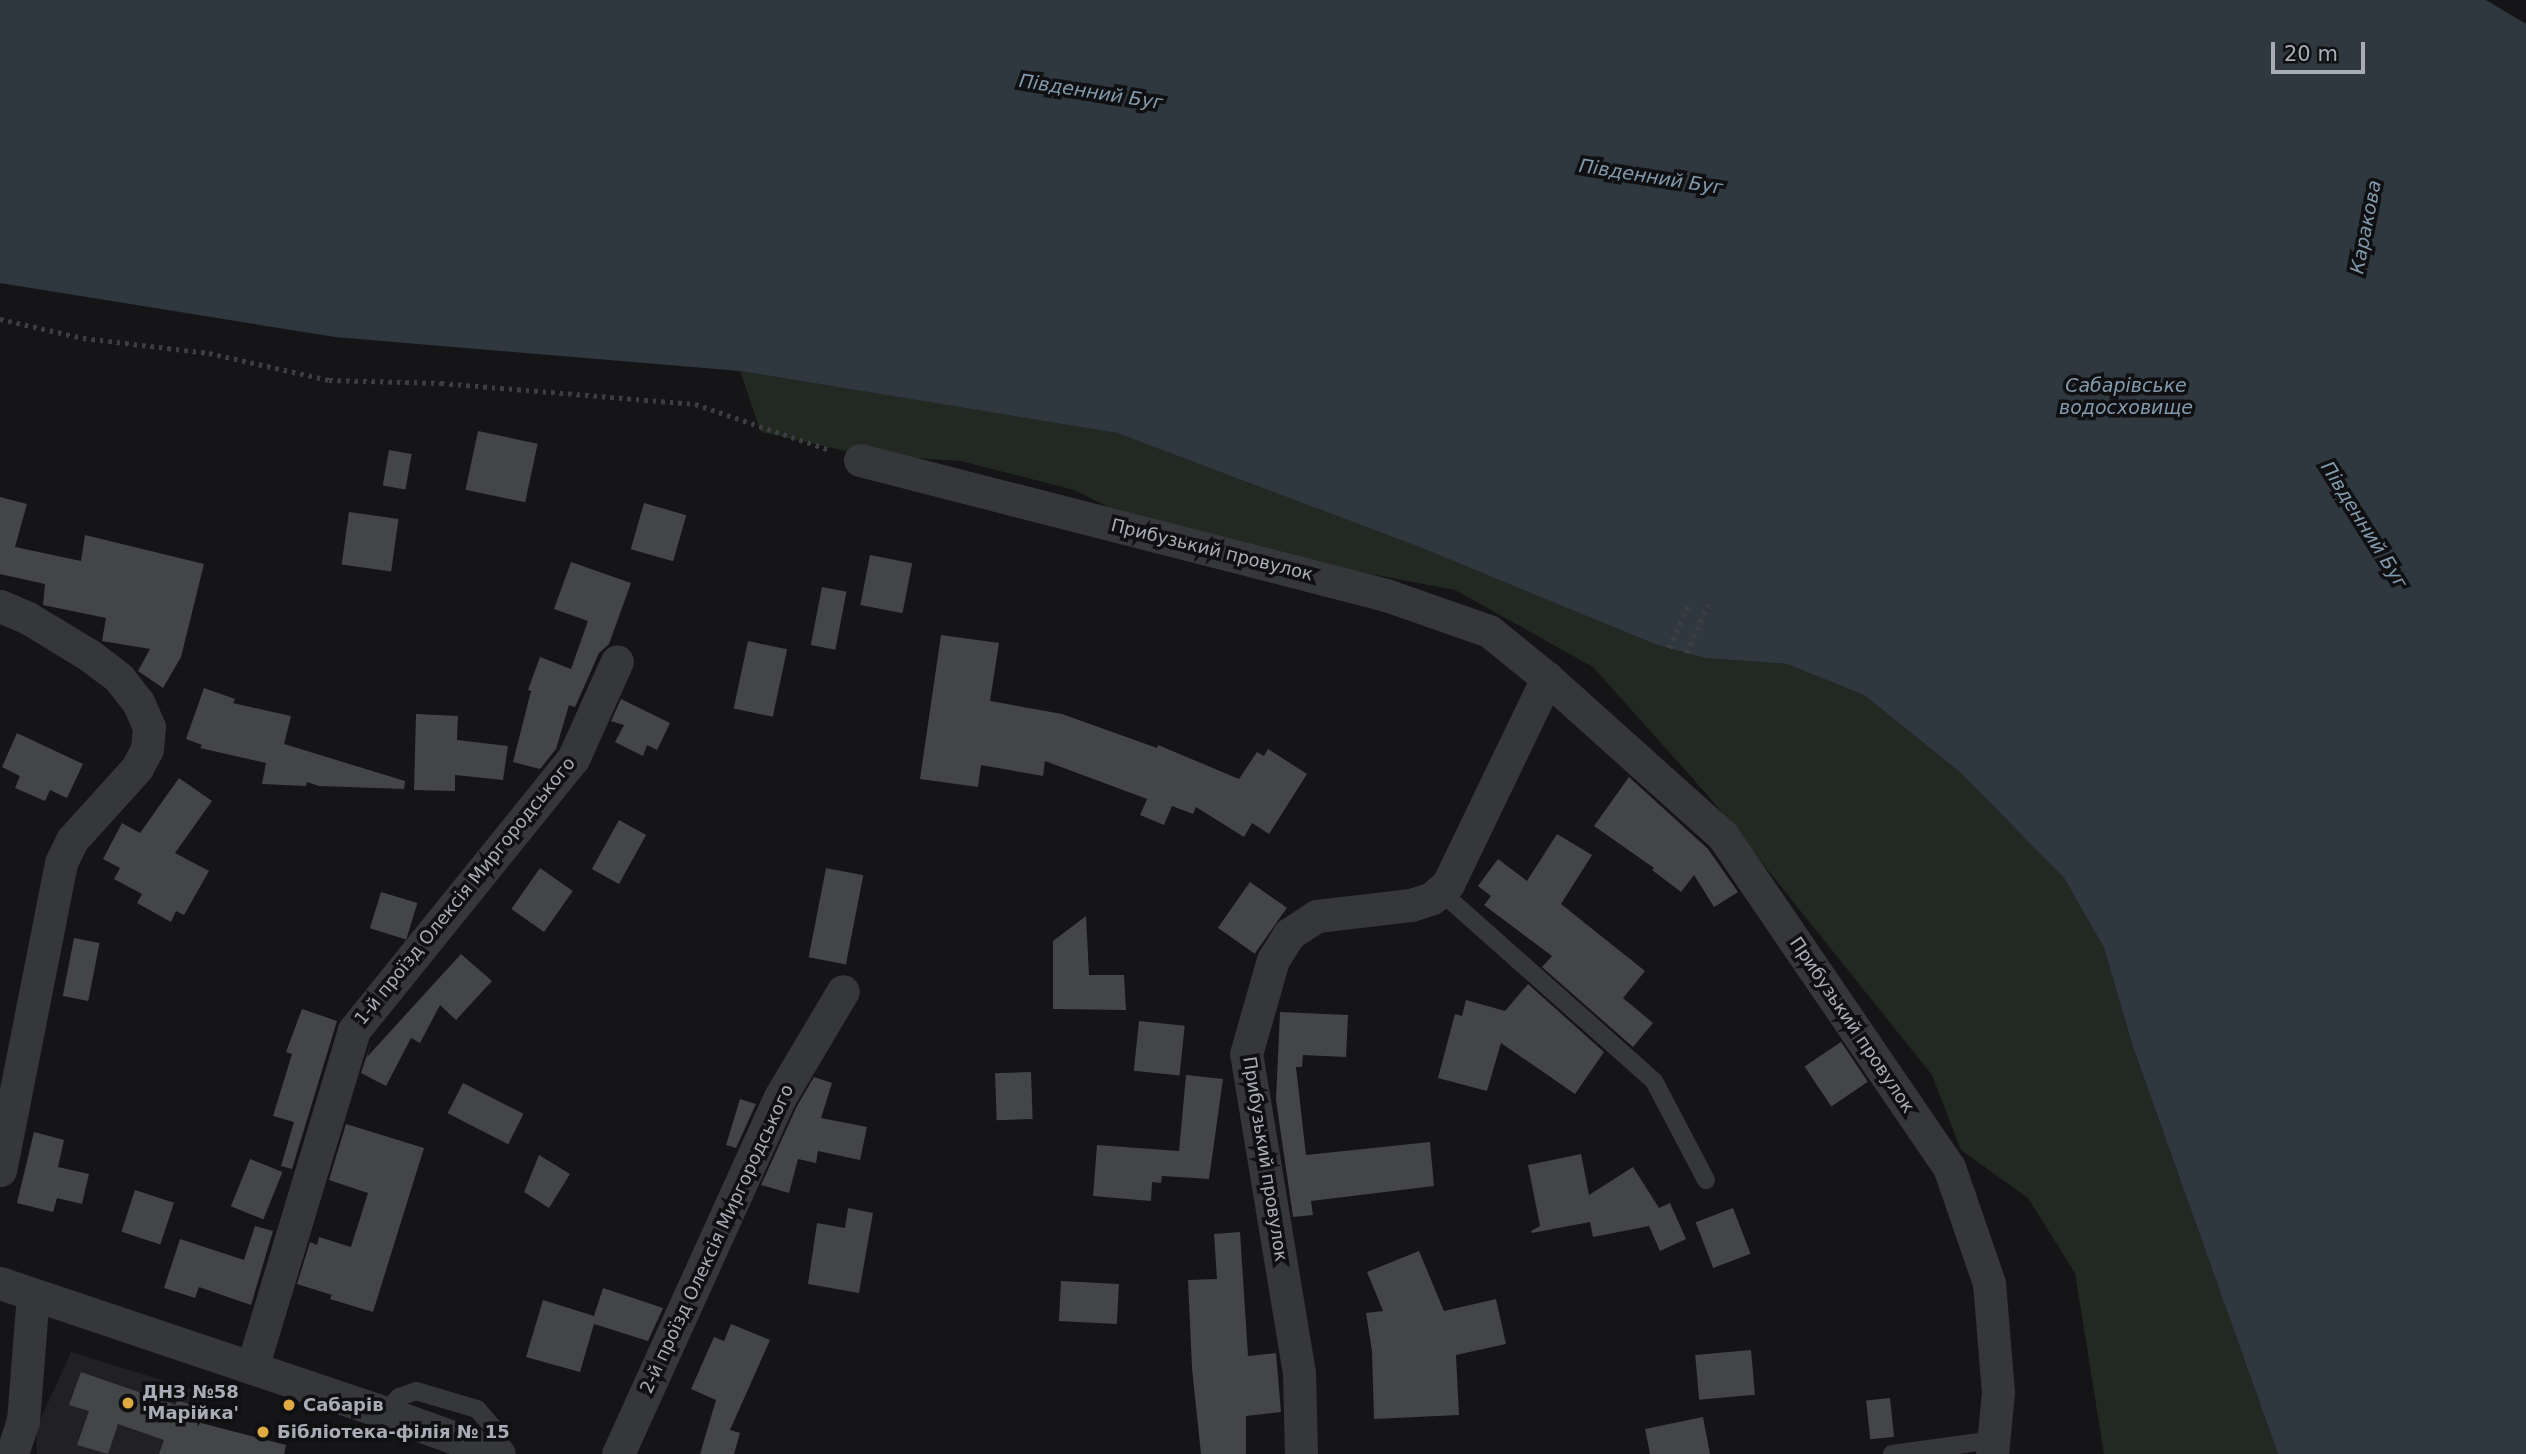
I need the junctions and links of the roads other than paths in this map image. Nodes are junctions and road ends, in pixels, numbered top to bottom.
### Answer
1 (860, 460) road end
2 (0, 606) edge
3 (617, 660) dead end
4 (1547, 678) junction
5 (1440, 891) junction
6 (843, 990) dead end
7 (0, 1170) edge
8 (1706, 1181) dead end
9 (0, 1283) edge
10 (33, 1295) junction
11 (253, 1368) junction
12 (1993, 1447) edge
13 (12, 1454) edge
14 (499, 1454) edge
15 (618, 1454) edge
16 (1301, 1454) edge
17 (1892, 1454) edge

1 - 4 street, Прибузький провулок
2 - 7 street
3 - 11 street, 1-й проїзд Олексія Миргородського
4 - 5 street
4 - 12 street, Прибузький провулок
5 - 8 lane
5 - 16 street, Прибузький провулок
6 - 15 street, 2-й проїзд Олексія Миргородського
9 - 10 street
10 - 11 street
10 - 13 street
11 - 14 street
12 - 17 lane

